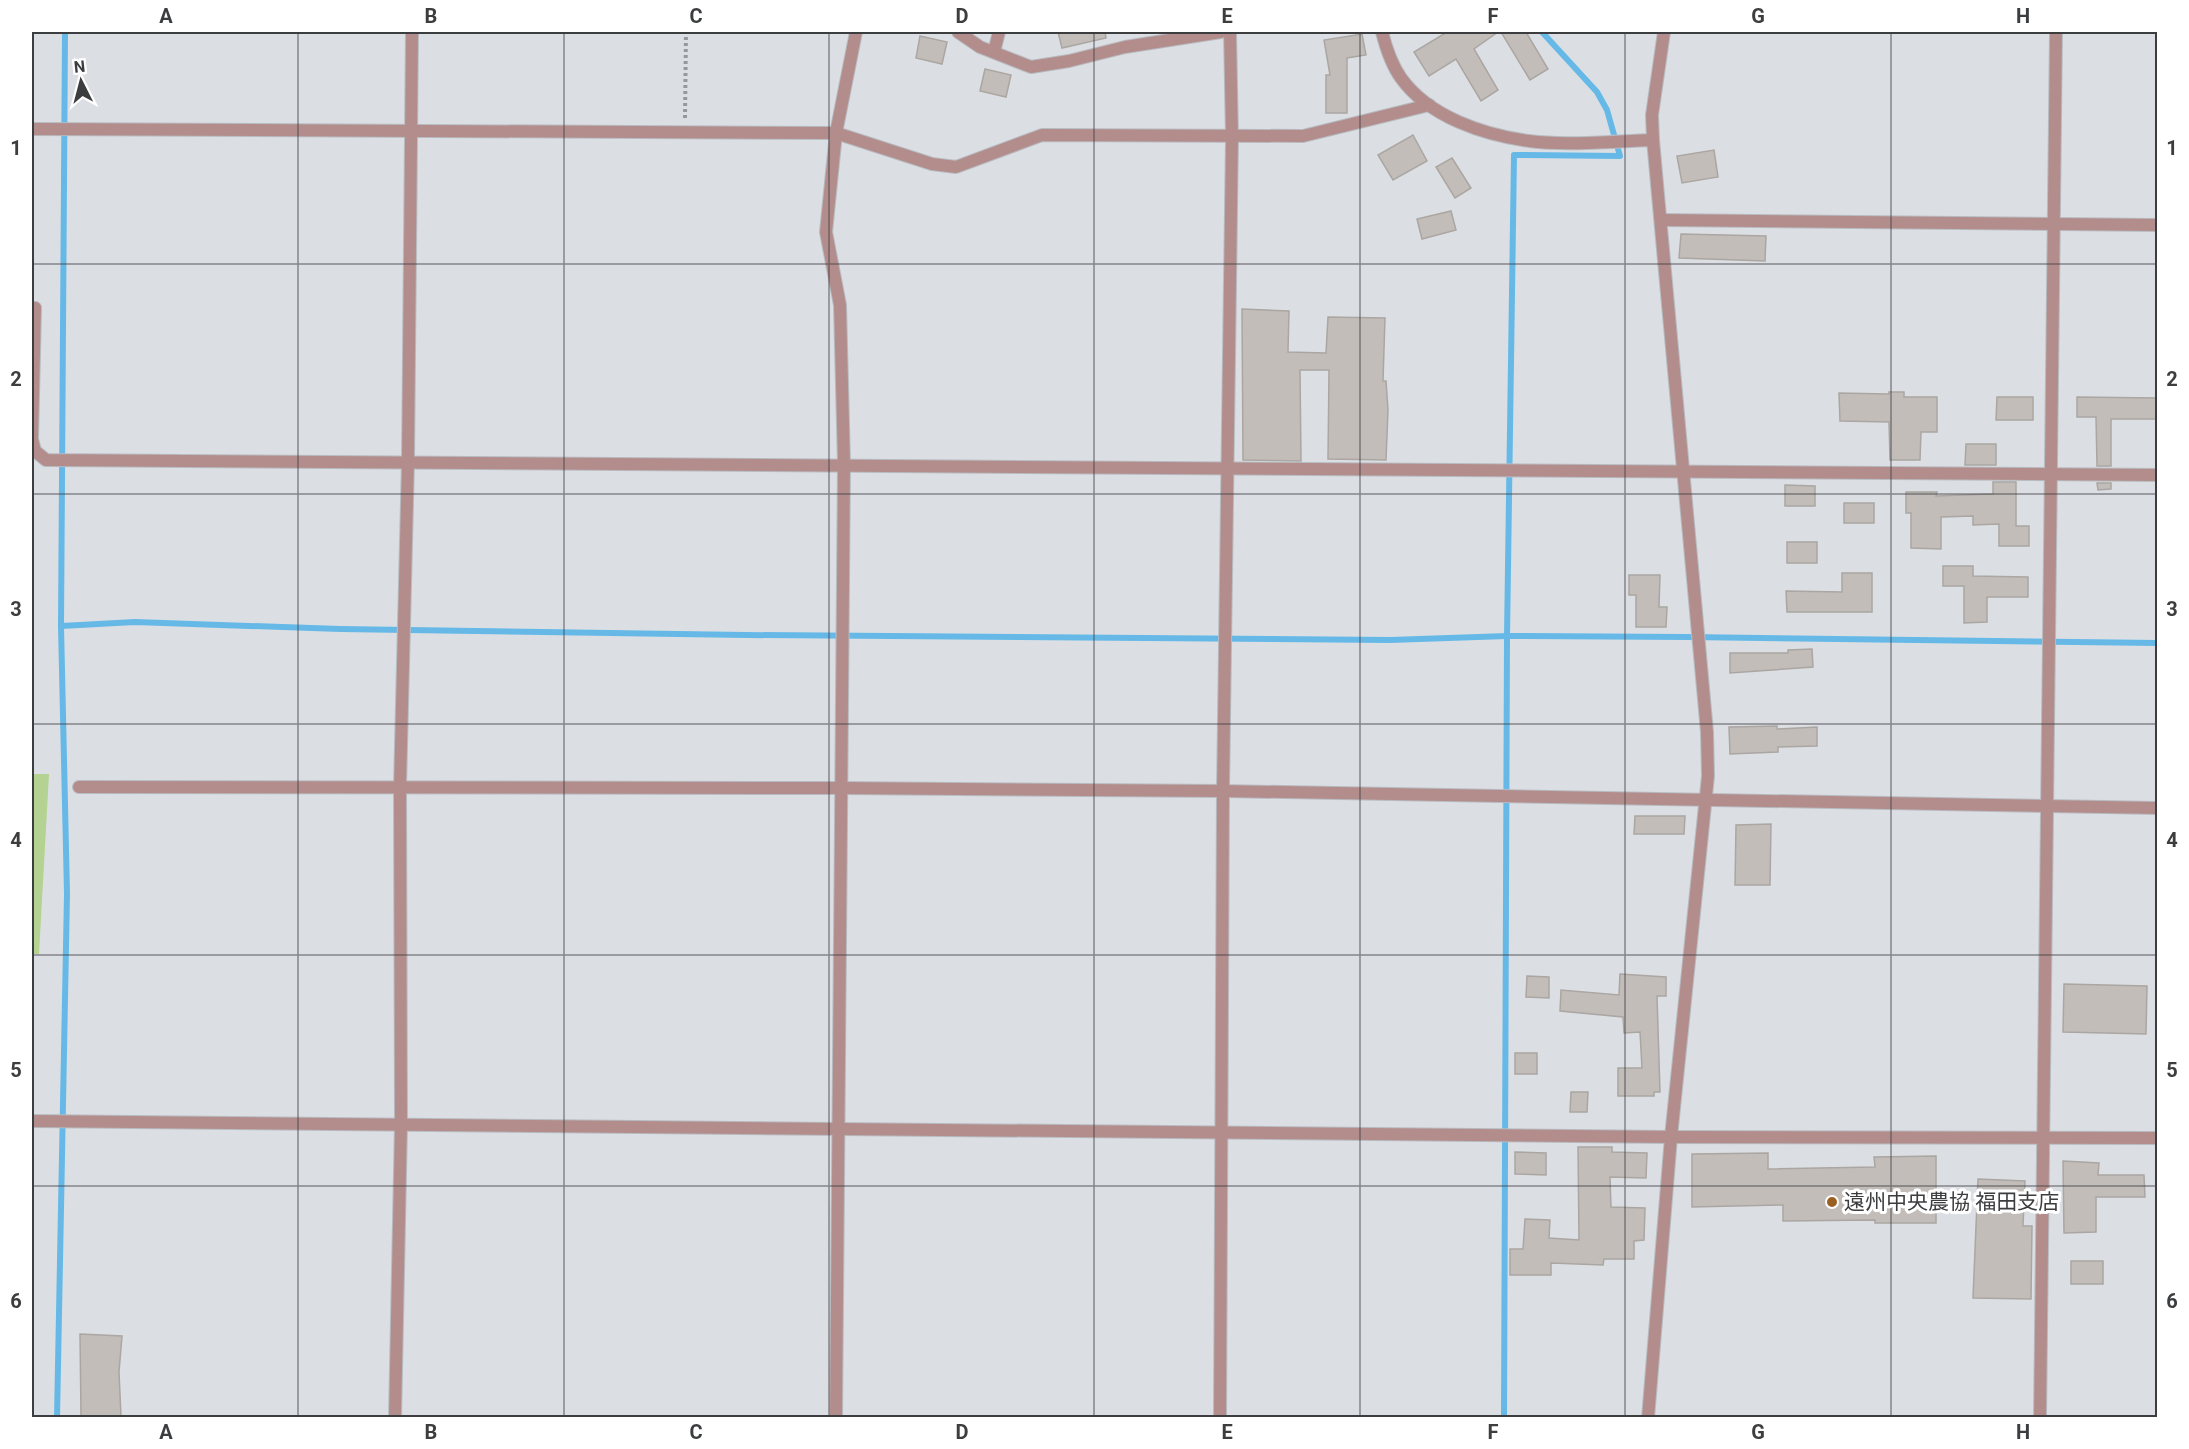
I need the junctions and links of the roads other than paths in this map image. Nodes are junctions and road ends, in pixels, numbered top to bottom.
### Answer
1 (412, 32) edge
2 (856, 32) edge
3 (958, 32) edge
4 (999, 32) edge
5 (1221, 32) edge
6 (1230, 32) edge
7 (1382, 32) edge
8 (1664, 32) edge
9 (2056, 32) edge
10 (994, 52) junction
11 (1429, 105) junction
12 (32, 129) edge
13 (411, 133) junction
14 (836, 133) junction
15 (1232, 138) junction
16 (1653, 140) junction
17 (1661, 220) junction
18 (2054, 224) junction
19 (2157, 225) edge
20 (33, 308) edge
21 (408, 461) junction
22 (844, 464) junction
23 (1229, 468) junction
24 (1684, 473) junction
25 (2052, 473) junction
26 (2157, 475) edge
27 (79, 787) dead end
28 (400, 787) junction
29 (840, 788) junction
30 (1223, 791) junction
31 (1705, 801) junction
32 (2049, 807) junction
33 (2157, 808) edge
34 (32, 1120) edge
35 (401, 1124) junction
36 (839, 1128) junction
37 (1222, 1132) junction
38 (2045, 1136) junction
39 (1671, 1137) junction
40 (2157, 1138) edge
41 (395, 1418) edge
42 (836, 1418) edge
43 (1220, 1418) edge
44 (1648, 1418) edge
45 (2040, 1418) edge

1 - 13 street
2 - 14 street
3 - 10 street
4 - 10 street
5 - 10 street
6 - 15 street
7 - 11 street
8 - 16 street
9 - 18 street
11 - 15 street
11 - 16 street
12 - 13 street
13 - 14 street
13 - 21 street
14 - 15 street
14 - 22 street
15 - 23 street
16 - 17 street
17 - 18 street
17 - 24 street
18 - 19 street
18 - 25 street
20 - 21 street
21 - 22 street
21 - 28 street
22 - 23 street
22 - 29 street
23 - 24 street
23 - 30 street
24 - 25 street
24 - 31 street
25 - 26 street
25 - 32 street
27 - 28 street
28 - 29 street
28 - 35 street
29 - 30 street
29 - 36 street
30 - 31 street
30 - 37 street
31 - 32 street
31 - 39 street
32 - 33 street
32 - 38 street
34 - 35 street
35 - 36 street
35 - 41 street
36 - 37 street
36 - 42 street
37 - 39 street
37 - 43 street
38 - 39 street
38 - 40 street
38 - 45 street
39 - 44 street

